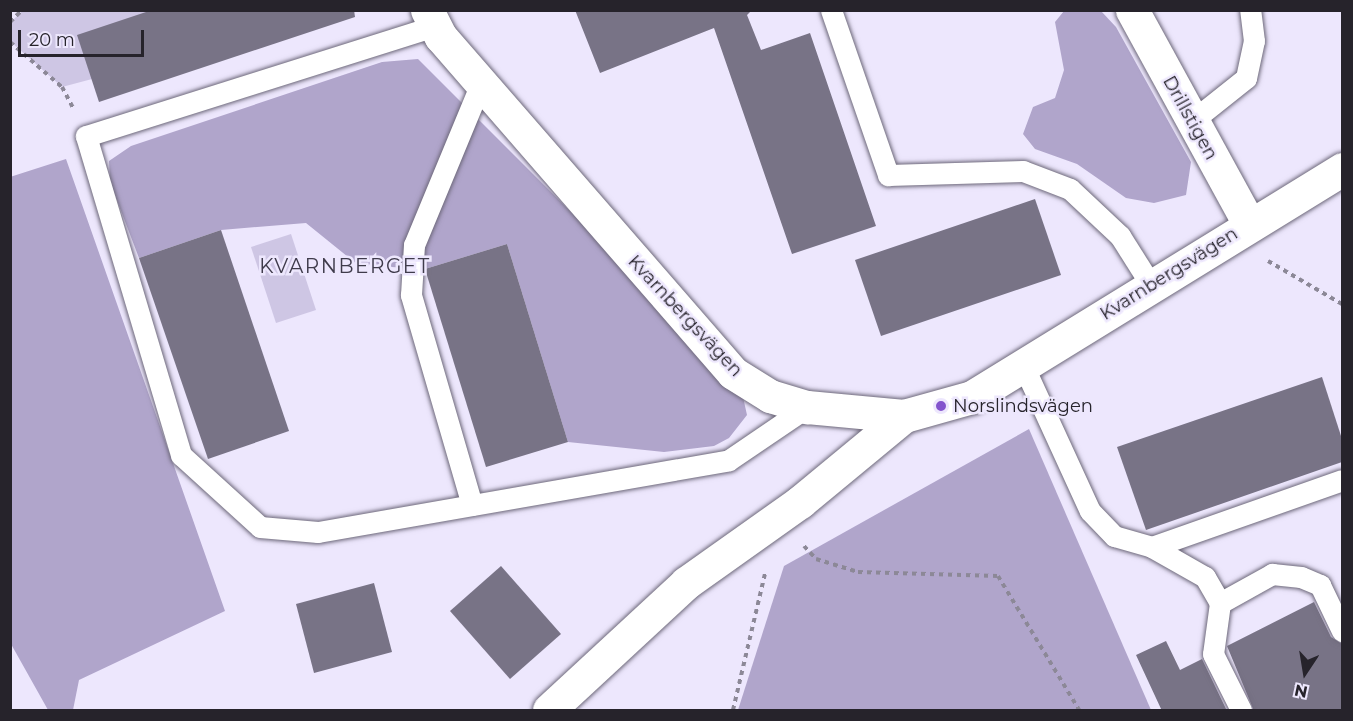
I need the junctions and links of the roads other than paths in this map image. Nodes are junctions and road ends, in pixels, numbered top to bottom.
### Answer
1 (831, 10) edge
2 (1132, 10) edge
3 (1250, 10) edge
4 (431, 18) edge
5 (481, 83) junction
6 (1192, 121) junction
7 (1342, 169) edge
8 (1239, 230) junction
9 (1151, 285) junction
10 (1024, 367) junction
11 (807, 407) junction
12 (904, 416) junction
13 (1342, 480) edge
14 (472, 505) junction
15 (1152, 547) junction
16 (1220, 603) junction
17 (1342, 631) edge
18 (549, 711) edge
19 (1240, 711) edge

1 - 9 lane
2 - 6 street, Drillstigen
3 - 6 lane
4 - 5 street, Kvarnbergsvägen
4 - 14 lane
5 - 11 street, Kvarnbergsvägen
5 - 14 lane
6 - 8 street, Drillstigen
7 - 8 street, Kvarnbergsvägen
8 - 9 street, Kvarnbergsvägen
9 - 10 street, Kvarnbergsvägen
10 - 12 street, Kvarnbergsvägen
10 - 15 lane
11 - 12 street, Kvarnbergsvägen
11 - 14 lane
12 - 18 street
13 - 15 lane
15 - 16 lane
16 - 17 lane
16 - 19 lane

